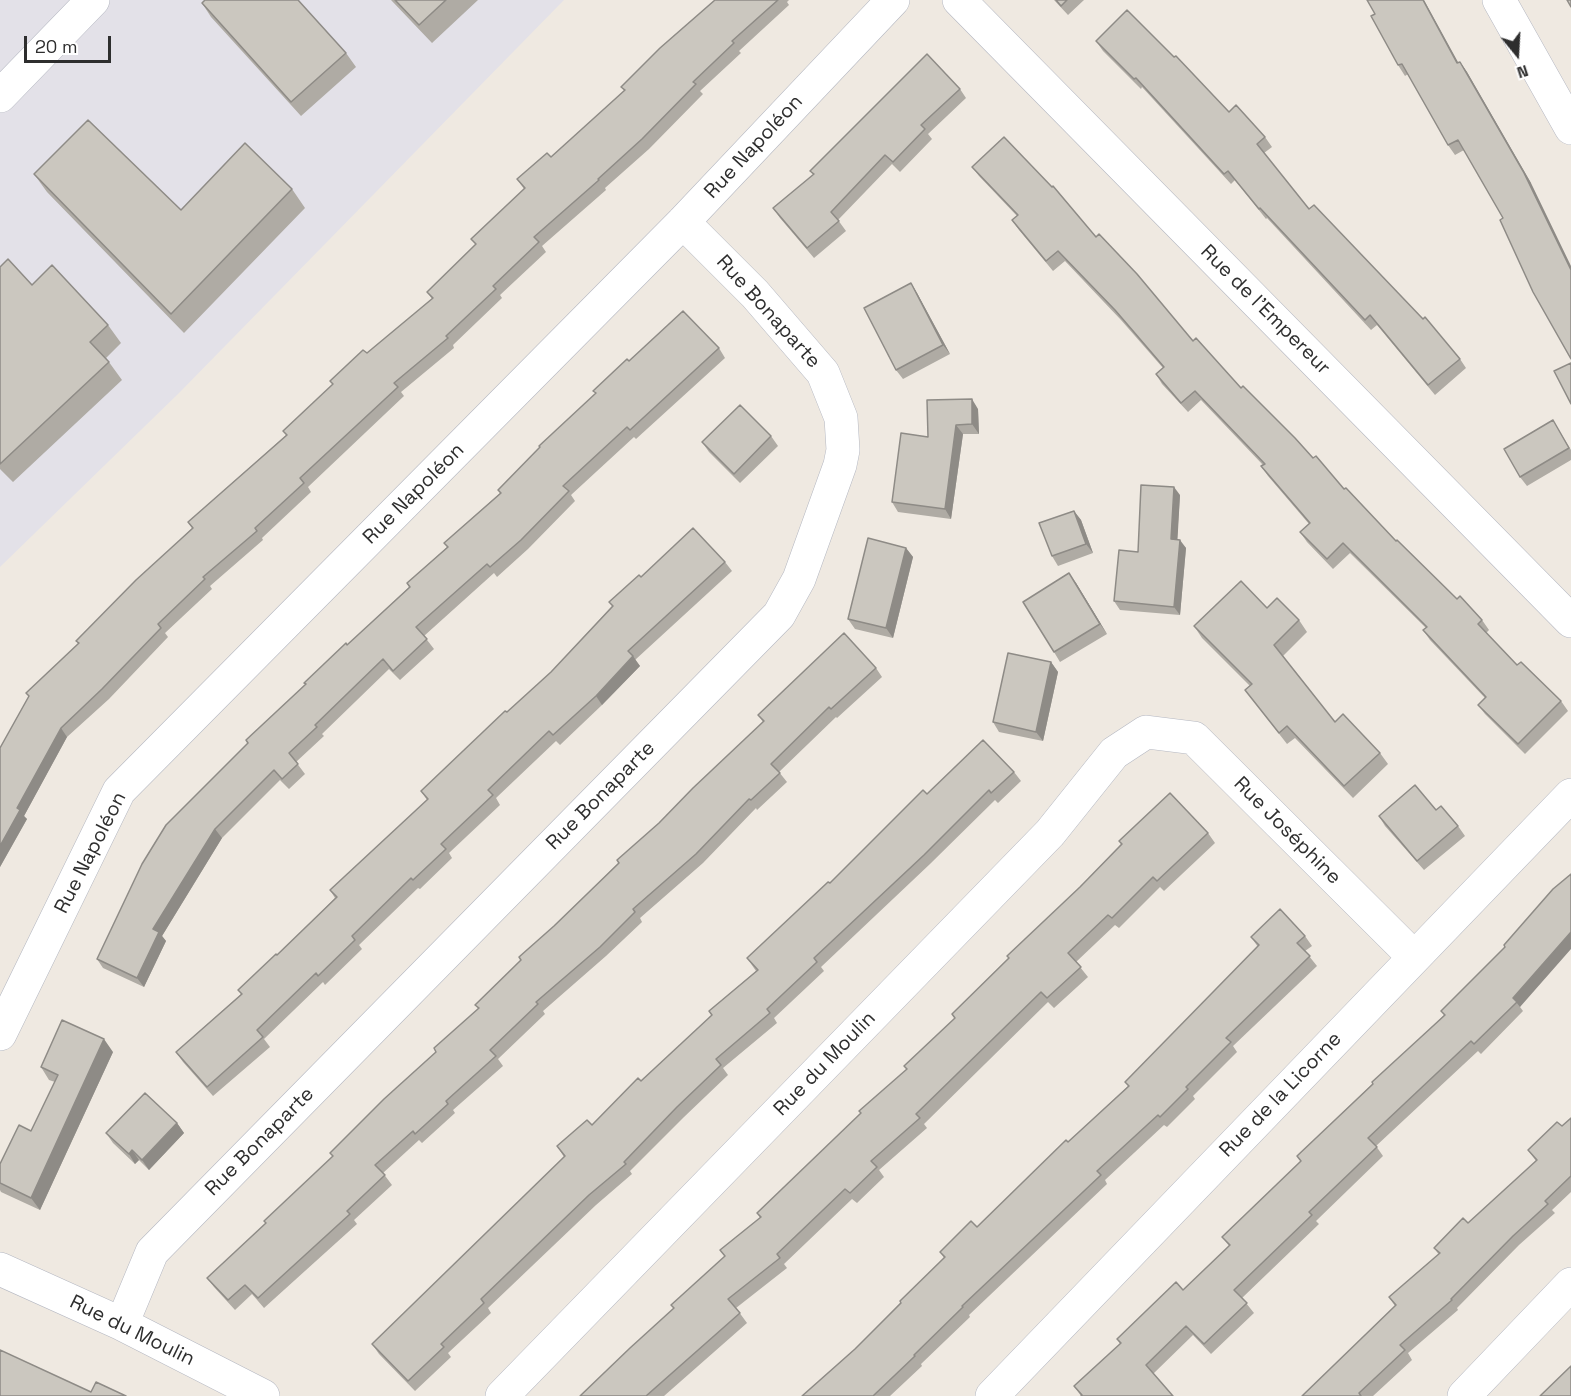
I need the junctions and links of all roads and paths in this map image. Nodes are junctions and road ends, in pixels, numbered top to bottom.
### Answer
1 (93, 0) edge
2 (893, 0) edge
3 (959, 0) edge
4 (1499, 0) edge
5 (0, 96) edge
6 (1571, 128) edge
7 (683, 222) junction
8 (1571, 621) edge
9 (1146, 732) joint
10 (1571, 795) edge
11 (1414, 957) junction
12 (0, 1034) edge
13 (0, 1269) edge
14 (1571, 1284) edge
15 (122, 1324) junction
16 (263, 1396) edge
17 (502, 1396) edge
18 (993, 1396) edge
19 (1464, 1396) edge

1 - 5 street
2 - 7 street, Rue Napoléon
3 - 8 street, Rue de l'Empereur
4 - 6 street
7 - 12 street, Rue Napoléon
7 - 15 street, Rue Bonaparte
9 - 11 street, Rue Joséphine
9 - 17 street, Rue du Moulin
10 - 11 street, Rue de la Licorne
11 - 18 street, Rue de la Licorne
13 - 15 street, Rue du Moulin
14 - 19 street
15 - 16 street, Rue du Moulin

